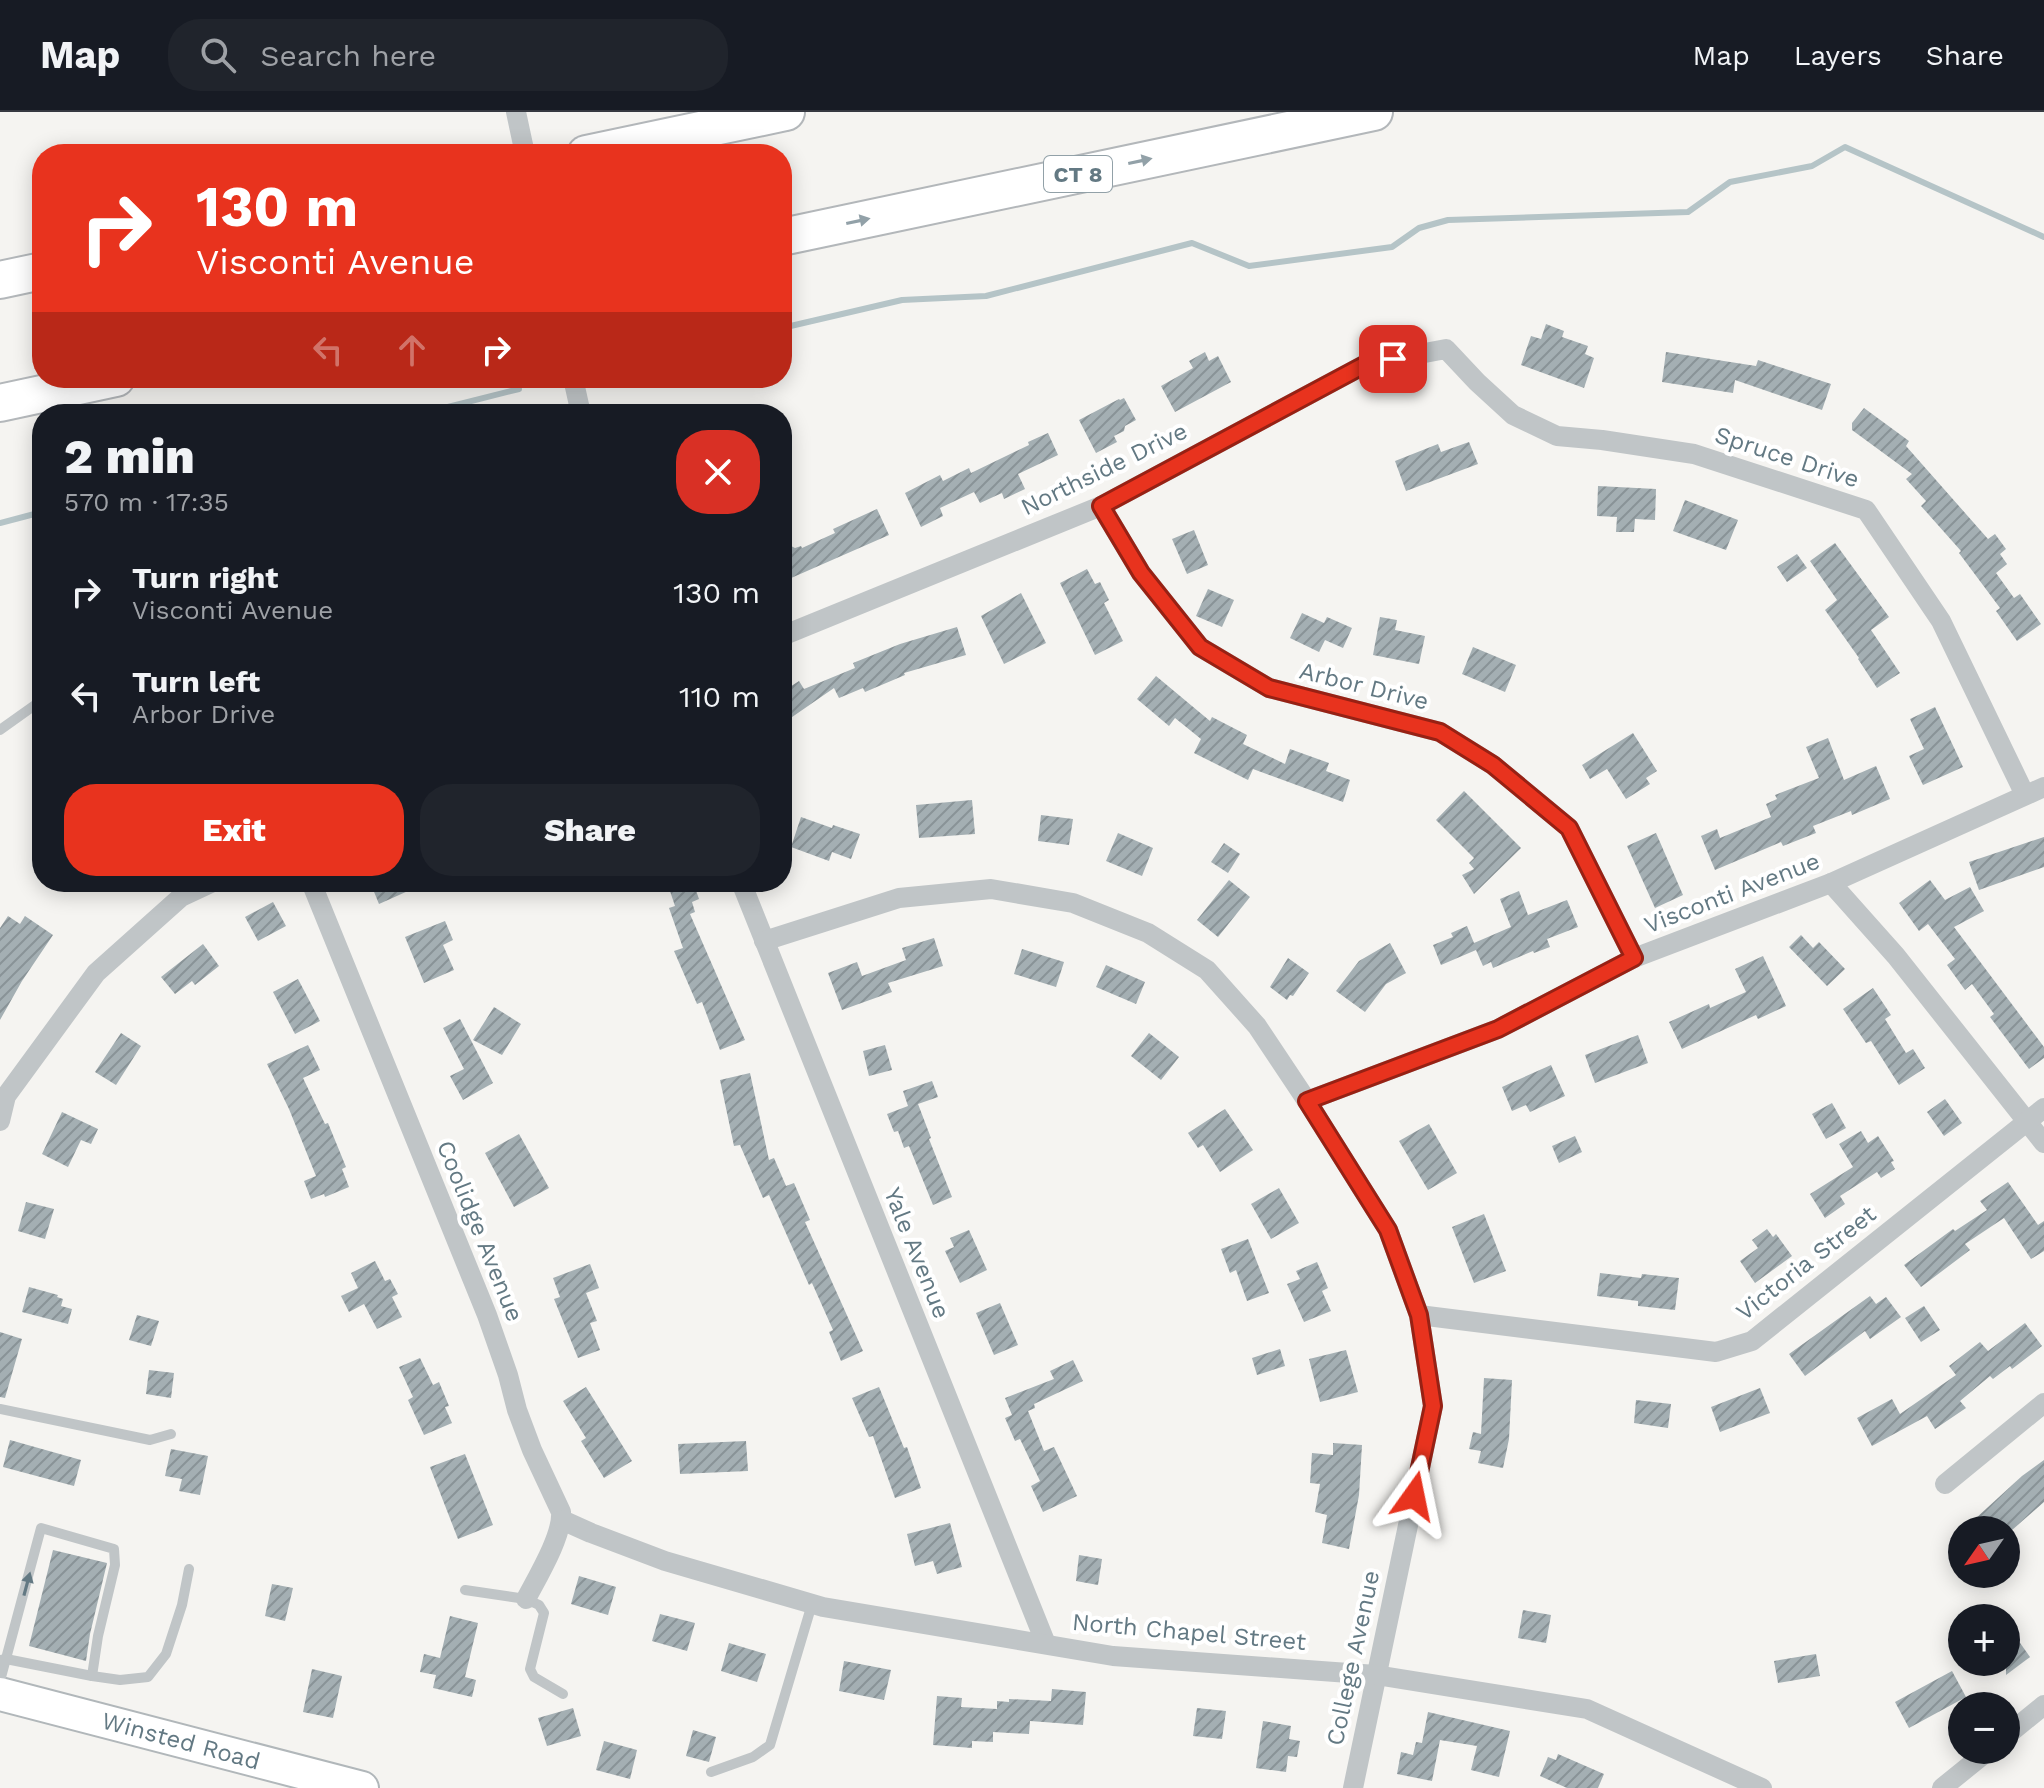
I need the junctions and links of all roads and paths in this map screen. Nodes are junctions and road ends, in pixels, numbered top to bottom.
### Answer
1 (516, 112) edge
2 (786, 112) edge
3 (1374, 112) edge
4 (523, 144) edge
5 (634, 144) edge
6 (792, 235) edge
7 (32, 273) edge
8 (0, 280) edge
9 (1446, 349) joint
10 (70, 388) edge
11 (0, 403) edge
12 (1101, 506) junction
13 (792, 632) edge
14 (32, 707) edge
15 (0, 730) edge
16 (2035, 791) edge
17 (1831, 883) junction
18 (192, 892) edge
19 (315, 892) edge
20 (745, 892) edge
21 (764, 941) junction
22 (1634, 958) junction
23 (1307, 1101) junction
24 (2044, 1108) edge
25 (0, 1121) edge
26 (2027, 1122) junction
27 (2044, 1143) edge
28 (1419, 1315) junction
29 (2044, 1403) edge
30 (0, 1409) edge
31 (171, 1434) dead end
32 (1945, 1484) dead end
33 (562, 1520) junction
34 (189, 1569) dead end
35 (465, 1590) dead end
36 (526, 1599) junction
37 (812, 1604) junction
38 (1046, 1644) junction
39 (3, 1660) edge
40 (1376, 1675) junction
41 (92, 1676) junction
42 (0, 1681) edge
43 (0, 1694) edge
44 (563, 1694) dead end
45 (2044, 1705) edge
46 (2020, 1725) edge
47 (1972, 1764) edge
48 (711, 1772) dead end
49 (362, 1788) edge
50 (1353, 1788) edge
51 (1762, 1788) edge
52 (1942, 1788) edge

1 - 4 street
2 - 5 highway
6 -> 3 highway, CT 8
7 - 8 highway
9 - 12 street, Northside Drive
9 - 16 street, Spruce Drive
10 - 11 highway
12 - 13 street, Northside Drive
12 - 22 street, Arbor Drive
14 - 15 lane
16 - 17 street, Visconti Avenue
17 - 22 street, Visconti Avenue
17 - 26 street
18 - 25 street
19 - 33 street, Coolidge Avenue
20 - 21 street, Yale Avenue
21 - 23 street, College Avenue
21 - 38 street, Yale Avenue
22 - 23 street, Visconti Avenue
23 - 28 street, College Avenue
24 - 26 street, Victoria Street
26 - 27 street
26 - 28 street, Victoria Street
28 - 40 street, College Avenue
29 - 32 street
30 - 31 lane
33 - 36 street
33 - 37 street, North Chapel Street
34 - 41 lane
35 - 36 lane
36 - 44 lane
37 - 38 street, North Chapel Street
37 - 48 lane
38 - 40 street, North Chapel Street
39 - 41 lane
39 -> 41 lane
39 - 42 lane
40 - 50 street, College Avenue
40 - 51 street, North Chapel Street
43 - 49 main road, Winsted Road
45 - 46 street
47 - 52 street

